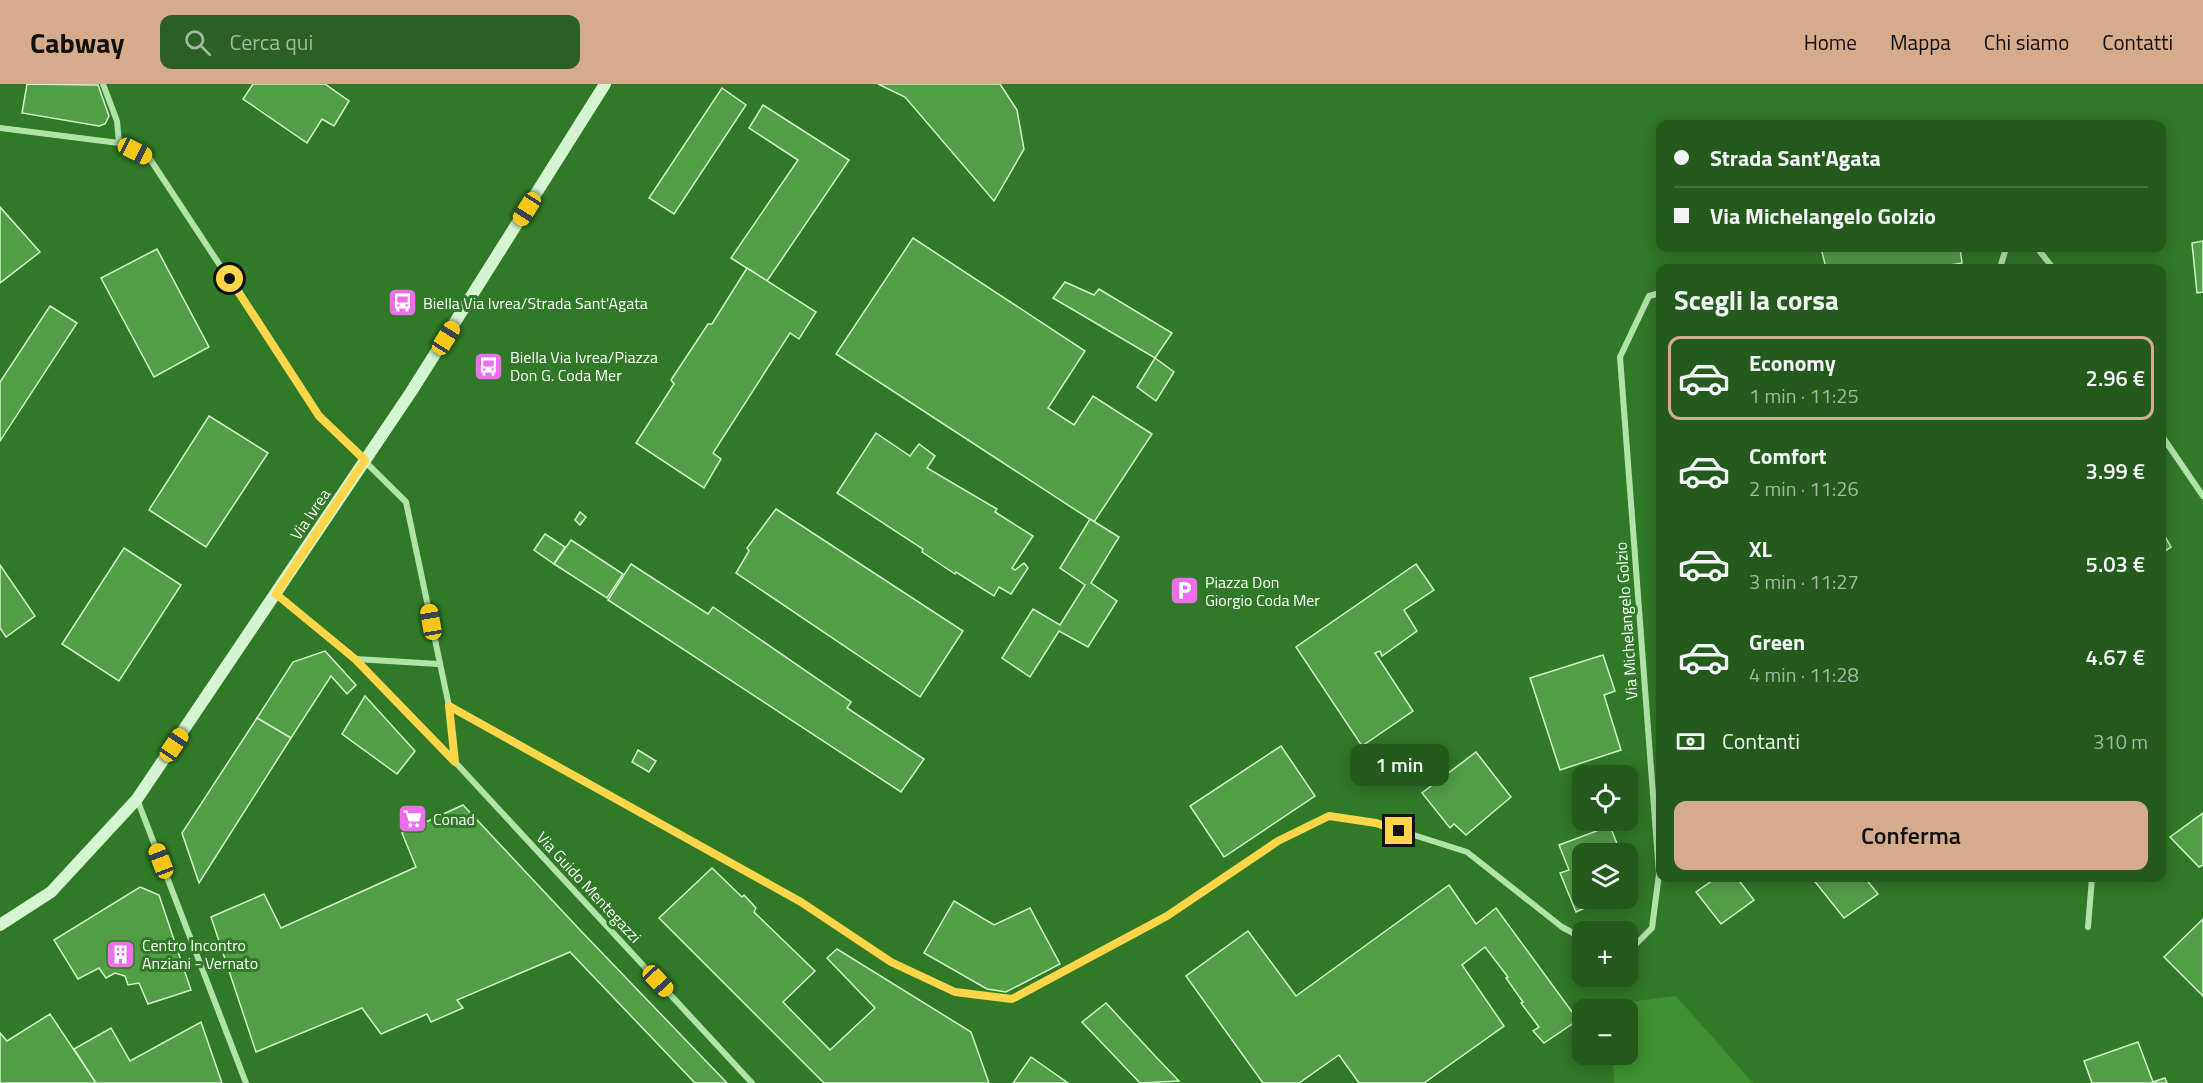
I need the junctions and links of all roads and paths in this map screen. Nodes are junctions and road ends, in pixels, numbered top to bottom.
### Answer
1 (103, 84) edge
2 (605, 84) edge
3 (0, 128) edge
4 (119, 143) junction
5 (2040, 252) edge
6 (2050, 264) edge
7 (1656, 294) edge
8 (2166, 442) edge
9 (365, 460) junction
10 (2203, 496) edge
11 (276, 594) junction
12 (355, 659) junction
13 (438, 664) junction
14 (449, 706) junction
15 (455, 762) junction
16 (137, 799) junction
17 (1656, 834) edge
18 (1658, 882) edge
19 (2092, 882) edge
20 (0, 926) edge
21 (2088, 927) dead end
22 (1572, 932) edge
23 (1638, 942) edge
24 (246, 1083) edge
25 (752, 1083) edge

1 - 4 street
2 - 9 main road, Via Ivrea
3 - 4 street
4 - 9 street
5 - 6 street
7 - 17 street, Via Michelangelo Golzio
8 - 10 street
9 - 11 main road, Via Ivrea
9 - 13 street
11 - 12 street, Via Guido Mentegazzi
11 - 16 main road, Via Ivrea
12 - 13 street
12 - 15 street, Via Guido Mentegazzi
13 - 14 street
14 - 15 street
14 - 22 street
15 - 25 street, Via Guido Mentegazzi
16 - 20 main road, Via Ivrea
16 - 24 street
18 - 23 street, Via Michelangelo Golzio
19 - 21 street

